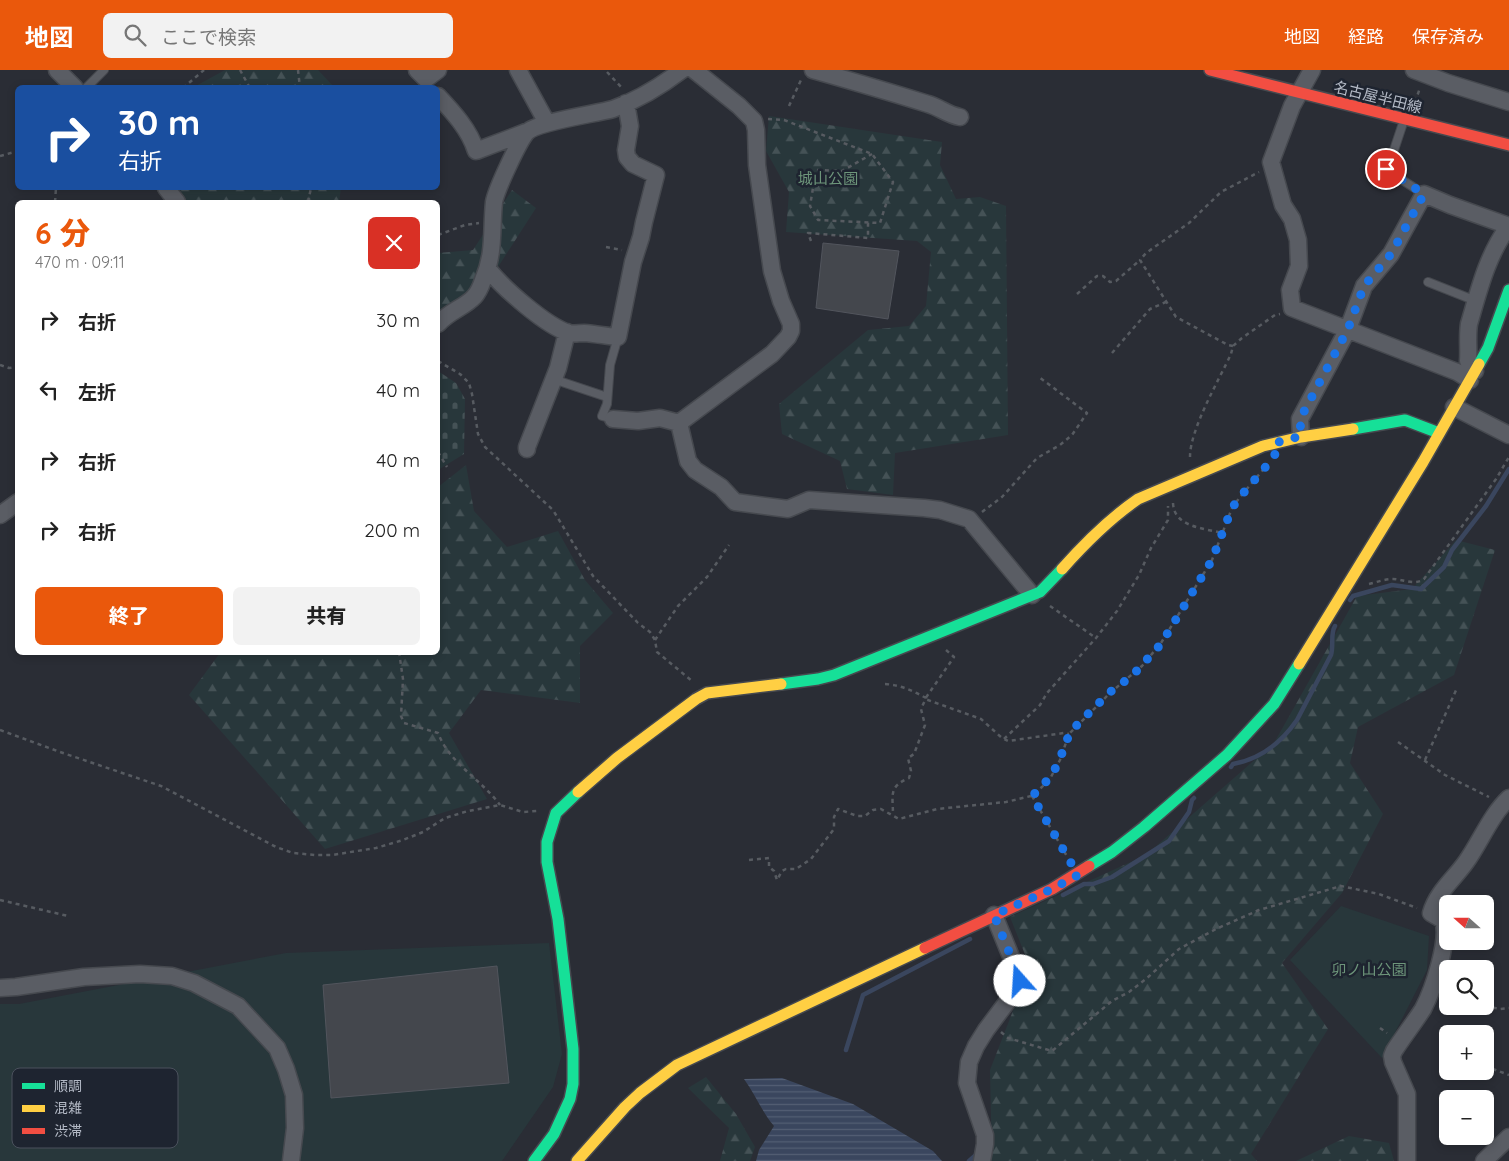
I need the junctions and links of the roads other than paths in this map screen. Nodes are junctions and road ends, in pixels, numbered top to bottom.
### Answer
1 (58, 70) edge
2 (104, 70) edge
3 (518, 70) edge
4 (684, 70) edge
5 (1210, 70) edge
6 (1312, 70) edge
7 (1420, 72) edge
8 (808, 74) edge
9 (73, 85) edge
10 (89, 85) edge
11 (1299, 93) junction
12 (440, 98) edge
13 (629, 102) junction
14 (1509, 102) edge
15 (960, 117) dead end
16 (1407, 119) junction
17 (547, 124) junction
18 (526, 132) junction
19 (1509, 145) edge
20 (168, 190) edge
21 (1424, 194) junction
22 (175, 200) edge
23 (1509, 226) edge
24 (488, 269) junction
25 (1428, 282) dead end
26 (1509, 290) edge
27 (1476, 301) junction
28 (440, 321) edge
29 (1348, 329) junction
30 (567, 332) junction
31 (618, 337) junction
32 (1473, 375) junction
33 (553, 379) junction
34 (607, 397) junction
35 (1454, 406) junction
36 (613, 419) joint
37 (679, 423) junction
38 (1439, 433) junction
39 (1509, 435) edge
40 (1301, 436) junction
41 (527, 449) dead end
42 (15, 504) edge
43 (0, 515) edge
44 (1034, 594) junction
45 (1506, 801) edge
46 (994, 915) junction
47 (0, 988) edge
48 (1509, 1138) edge
49 (291, 1161) edge
50 (534, 1161) edge
51 (577, 1161) edge
52 (982, 1161) edge
53 (1407, 1161) edge
54 (1484, 1161) edge

1 - 9 street
2 - 10 lane
3 - 17 street
4 - 13 street
4 - 37 street
5 - 11 street, 名古屋半田線
6 - 11 street
7 - 14 street
8 - 15 street
11 - 16 street, 名古屋半田線
11 - 29 street
12 - 18 street
13 - 17 street
13 - 31 street
16 - 19 street, 名古屋半田線
16 - 21 lane
17 - 18 street
18 - 24 street
20 - 22 street
21 - 23 street
21 - 29 street
23 - 27 street
24 - 28 street
24 - 30 street
25 - 27 lane
26 - 32 street
27 - 32 street
29 - 32 street
29 - 40 street
30 - 31 street
30 - 33 street
31 - 34 lane
32 - 35 street
33 - 34 lane
33 - 41 street
34 - 36 lane
35 - 38 street
35 - 39 street
36 - 37 street
37 - 44 street
38 - 40 street
38 - 46 street
40 - 44 street
42 - 43 street
44 - 50 street
45 - 53 street
46 - 51 street
46 - 52 street
47 - 49 street
48 - 54 street

